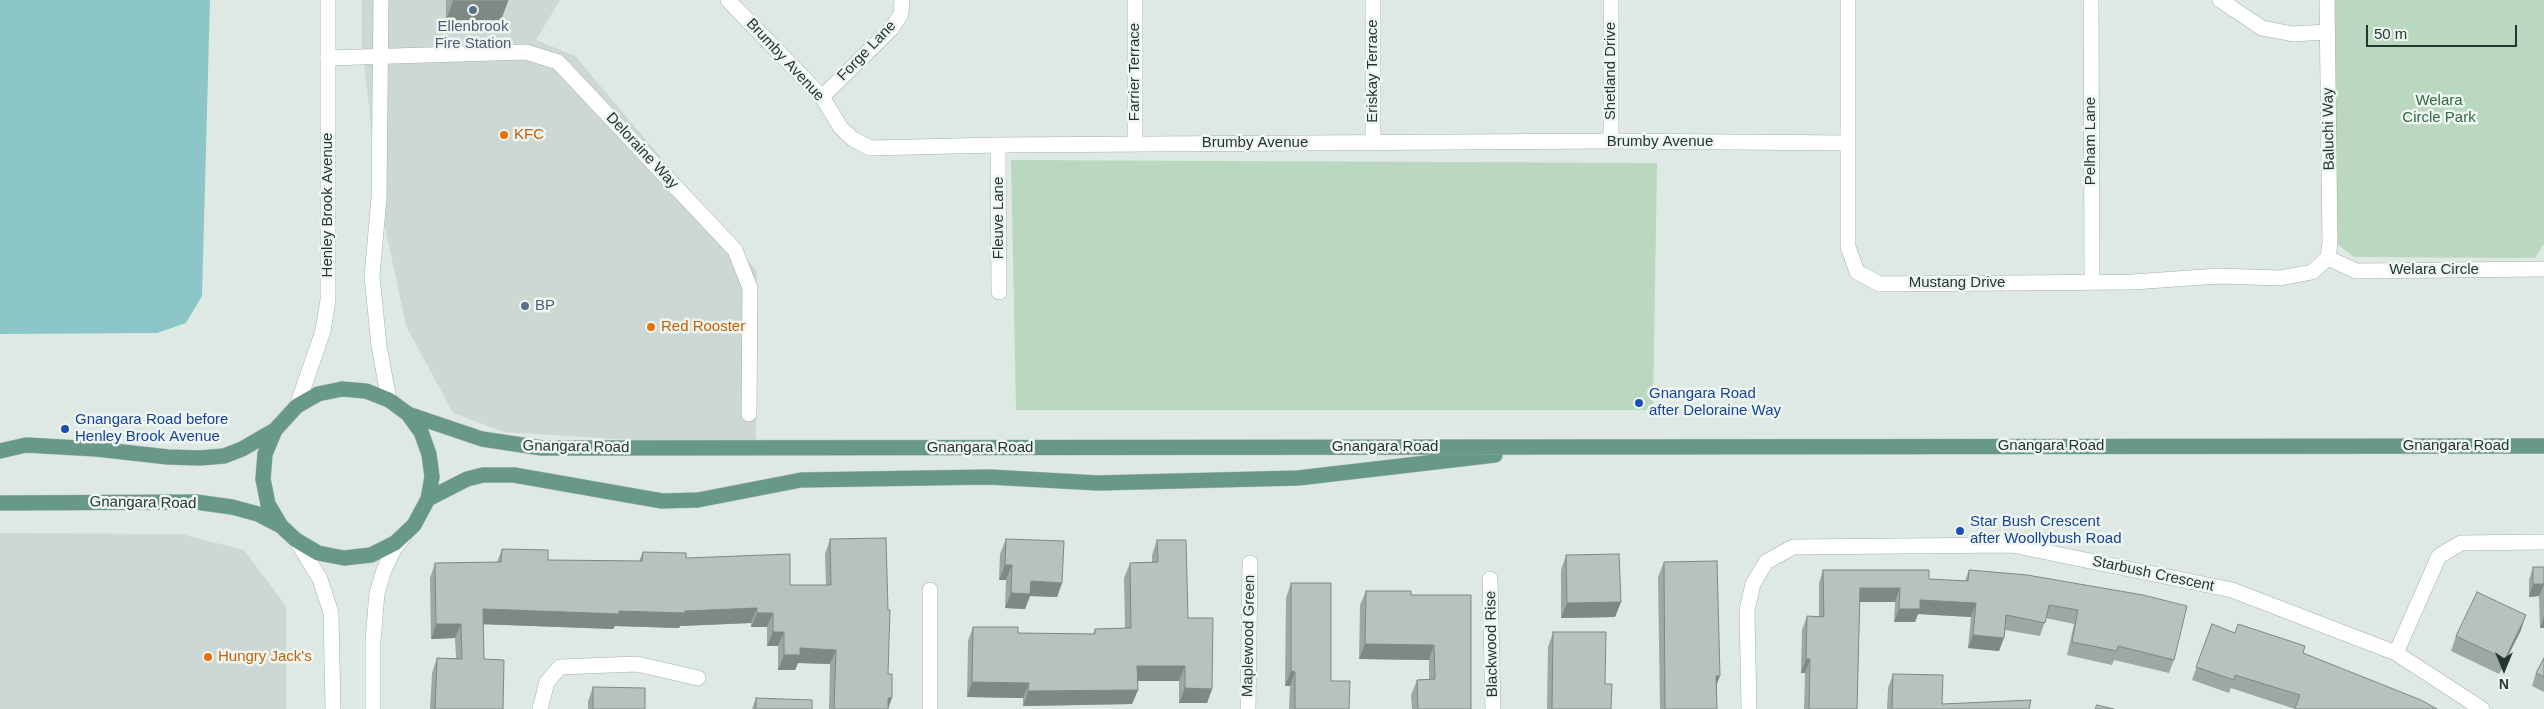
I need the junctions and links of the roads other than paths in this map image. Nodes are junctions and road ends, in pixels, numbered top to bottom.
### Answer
1 (328, 0) edge
2 (381, 0) edge
3 (728, 0) edge
4 (902, 0) edge
5 (1135, 0) edge
6 (1373, 0) edge
7 (1611, 0) edge
8 (1848, 0) edge
9 (2091, 0) edge
10 (2220, 0) edge
11 (2326, 0) edge
12 (2327, 32) junction
13 (379, 56) junction
14 (328, 58) junction
15 (822, 97) junction
16 (1611, 142) junction
17 (1373, 143) junction
18 (1848, 143) junction
19 (1135, 144) junction
20 (998, 145) junction
21 (2328, 258) junction
22 (2544, 269) edge
23 (2092, 282) junction
24 (999, 292) dead end
25 (389, 400) junction
26 (297, 406) junction
27 (408, 414) junction
28 (748, 414) dead end
29 (275, 430) junction
30 (1558, 446) junction
31 (2544, 446) edge
32 (0, 451) edge
33 (428, 499) junction
34 (0, 503) edge
35 (414, 525) junction
36 (281, 526) junction
37 (296, 540) junction
38 (2544, 542) edge
39 (1250, 563) dead end
40 (1490, 579) dead end
41 (930, 590) dead end
42 (2396, 652) junction
43 (698, 678) dead end
44 (333, 709) edge
45 (373, 709) edge
46 (540, 709) edge
47 (930, 709) edge
48 (1248, 709) edge
49 (1493, 709) edge
50 (1749, 709) edge
51 (2482, 709) edge

1 - 14 street, Henley Brook Avenue
2 - 13 street
3 - 15 street, Brumby Avenue
4 - 15 street, Forge Lane
5 - 19 street, Farrier Terrace
6 - 17 street, Eriskay Terrace
7 - 16 street, Shetland Drive
8 - 18 street, Mustang Drive
9 - 23 street, Pelham Lane
10 - 12 street
11 - 12 street, Baluchi Way
12 - 21 street, Baluchi Way
13 - 14 street, Deloraine Way
13 - 25 street
13 - 28 street, Deloraine Way
14 - 26 street, Henley Brook Avenue
15 - 20 street, Brumby Avenue
16 - 17 street, Brumby Avenue
16 - 18 street, Brumby Avenue
17 - 19 street, Brumby Avenue
18 - 23 street, Mustang Drive
19 - 20 street, Brumby Avenue
20 - 24 street, Fleuve Lane
21 - 22 street, Welara Circle
21 - 23 street, Mustang Drive
25 - 26 main road
25 - 27 main road
26 - 29 main road
27 - 30 main road, Gnangara Road
27 - 33 main road
29 - 32 main road
29 - 36 main road
30 - 31 main road, Gnangara Road
30 - 33 main road, Gnangara Road
33 - 35 main road
34 - 36 main road, Gnangara Road
35 - 37 main road
35 - 45 street
36 - 37 main road
37 - 44 street
38 - 42 street
39 - 48 street, Maplewood Green
40 - 49 street, Blackwood Rise
41 - 47 street
42 - 50 street, Starbush Crescent
42 - 51 street, Starbush Crescent
43 - 46 street

